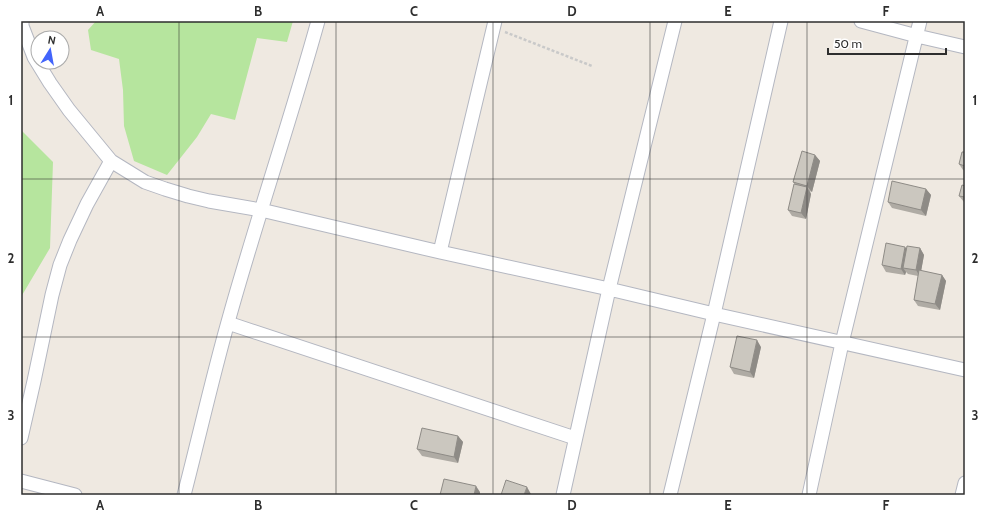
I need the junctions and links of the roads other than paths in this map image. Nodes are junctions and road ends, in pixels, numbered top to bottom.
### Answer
1 (318, 21) edge
2 (675, 21) edge
3 (781, 21) edge
4 (861, 21) edge
5 (920, 21) edge
6 (22, 24) edge
7 (494, 24) edge
8 (917, 36) junction
9 (965, 47) edge
10 (111, 161) junction
11 (261, 210) junction
12 (440, 252) junction
13 (609, 288) junction
14 (714, 314) junction
15 (228, 323) junction
16 (842, 343) junction
17 (965, 370) edge
18 (34, 381) junction
19 (21, 383) edge
20 (21, 438) edge
21 (576, 438) junction
22 (21, 481) edge
23 (965, 483) edge
24 (74, 495) edge
25 (184, 495) edge
26 (563, 495) edge
27 (670, 495) edge
28 (809, 495) edge
29 (962, 495) edge

1 - 11 street
2 - 13 street
3 - 14 street
4 - 8 street
5 - 8 street
6 - 10 street
7 - 12 street
8 - 9 street
8 - 16 street
10 - 11 street
10 - 18 street
11 - 12 street
11 - 15 street
12 - 13 street
13 - 14 street
13 - 21 street
14 - 16 street
14 - 27 street
15 - 21 street
15 - 25 street
16 - 17 street
16 - 28 street
18 - 19 street
18 - 20 street
21 - 26 street
22 - 24 street
23 - 29 street

